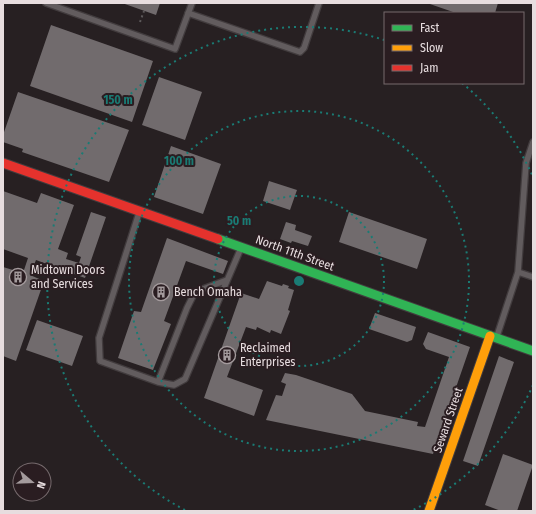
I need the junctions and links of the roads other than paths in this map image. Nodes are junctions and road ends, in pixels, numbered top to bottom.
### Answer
1 (46, 3) edge
2 (192, 3) edge
3 (319, 3) edge
4 (188, 13) junction
5 (533, 142) edge
6 (3, 163) edge
7 (140, 211) junction
8 (241, 247) junction
9 (518, 272) junction
10 (533, 277) edge
11 (227, 280) junction
12 (493, 337) junction
13 (533, 351) edge
14 (158, 382) junction
15 (429, 511) edge

1 - 4 lane
2 - 4 lane
3 - 4 lane
5 - 9 lane
6 - 7 street, North 11th Street
7 - 8 street, North 11th Street
7 - 14 lane
8 - 11 lane
8 - 12 street, North 11th Street
9 - 10 lane
9 - 12 lane
11 - 14 lane
11 - 14 lane
12 - 13 street, North 11th Street
12 - 15 street, Seward Street

